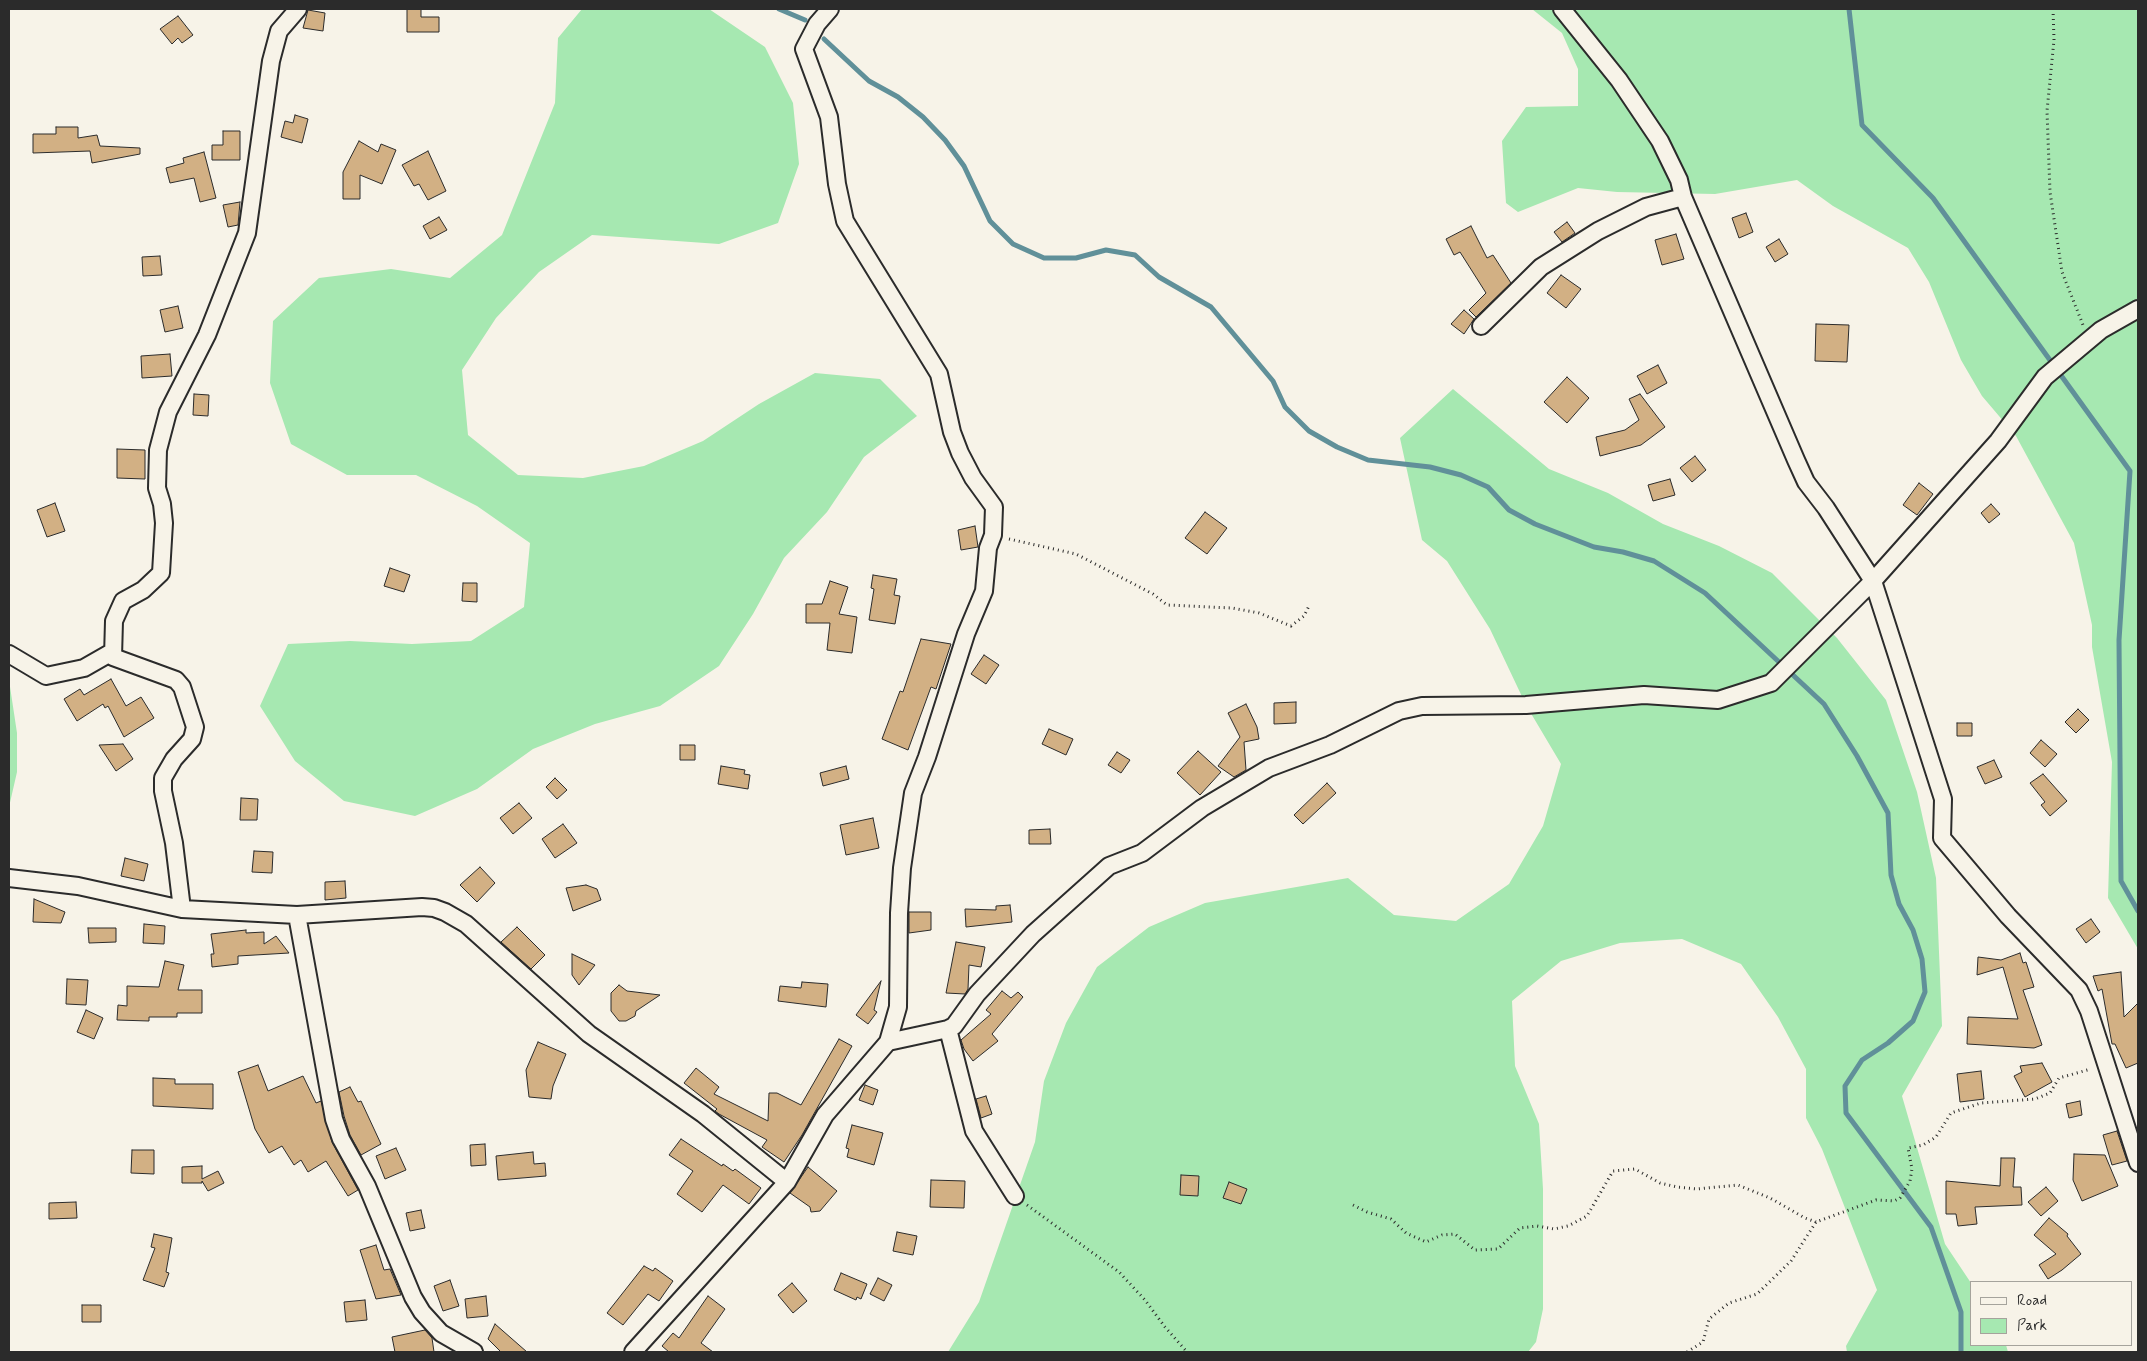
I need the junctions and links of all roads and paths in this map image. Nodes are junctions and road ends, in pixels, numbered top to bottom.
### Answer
1 (298, 9) edge
2 (830, 9) edge
3 (1562, 9) edge
4 (2053, 9) edge
5 (1683, 196) junction
6 (2138, 308) edge
7 (1482, 326) dead end
8 (2089, 339) junction
9 (993, 535) junction
10 (1873, 581) junction
11 (1309, 606) dead end
12 (112, 652) junction
13 (9, 654) edge
14 (9, 878) edge
15 (182, 909) junction
16 (297, 915) junction
17 (948, 1029) junction
18 (888, 1042) junction
19 (2107, 1066) junction
20 (2138, 1163) edge
21 (787, 1182) junction
22 (1015, 1196) joint
23 (1353, 1205) dead end
24 (1816, 1222) junction
25 (474, 1352) edge
26 (633, 1352) edge
27 (1187, 1352) edge
28 (1687, 1352) edge

1 - 12 street
2 - 9 street
3 - 5 street
4 - 8 path
5 - 7 street
5 - 10 street
6 - 8 street
8 - 10 street
9 - 11 path
9 - 18 street
10 - 17 street
10 - 19 street
12 - 13 street
12 - 15 street
14 - 15 street
15 - 16 street
16 - 21 street
16 - 25 street
17 - 18 street
17 - 22 street
18 - 21 street
19 - 20 street
19 - 24 path
21 - 26 street
22 - 27 path
23 - 24 path
24 - 28 path

